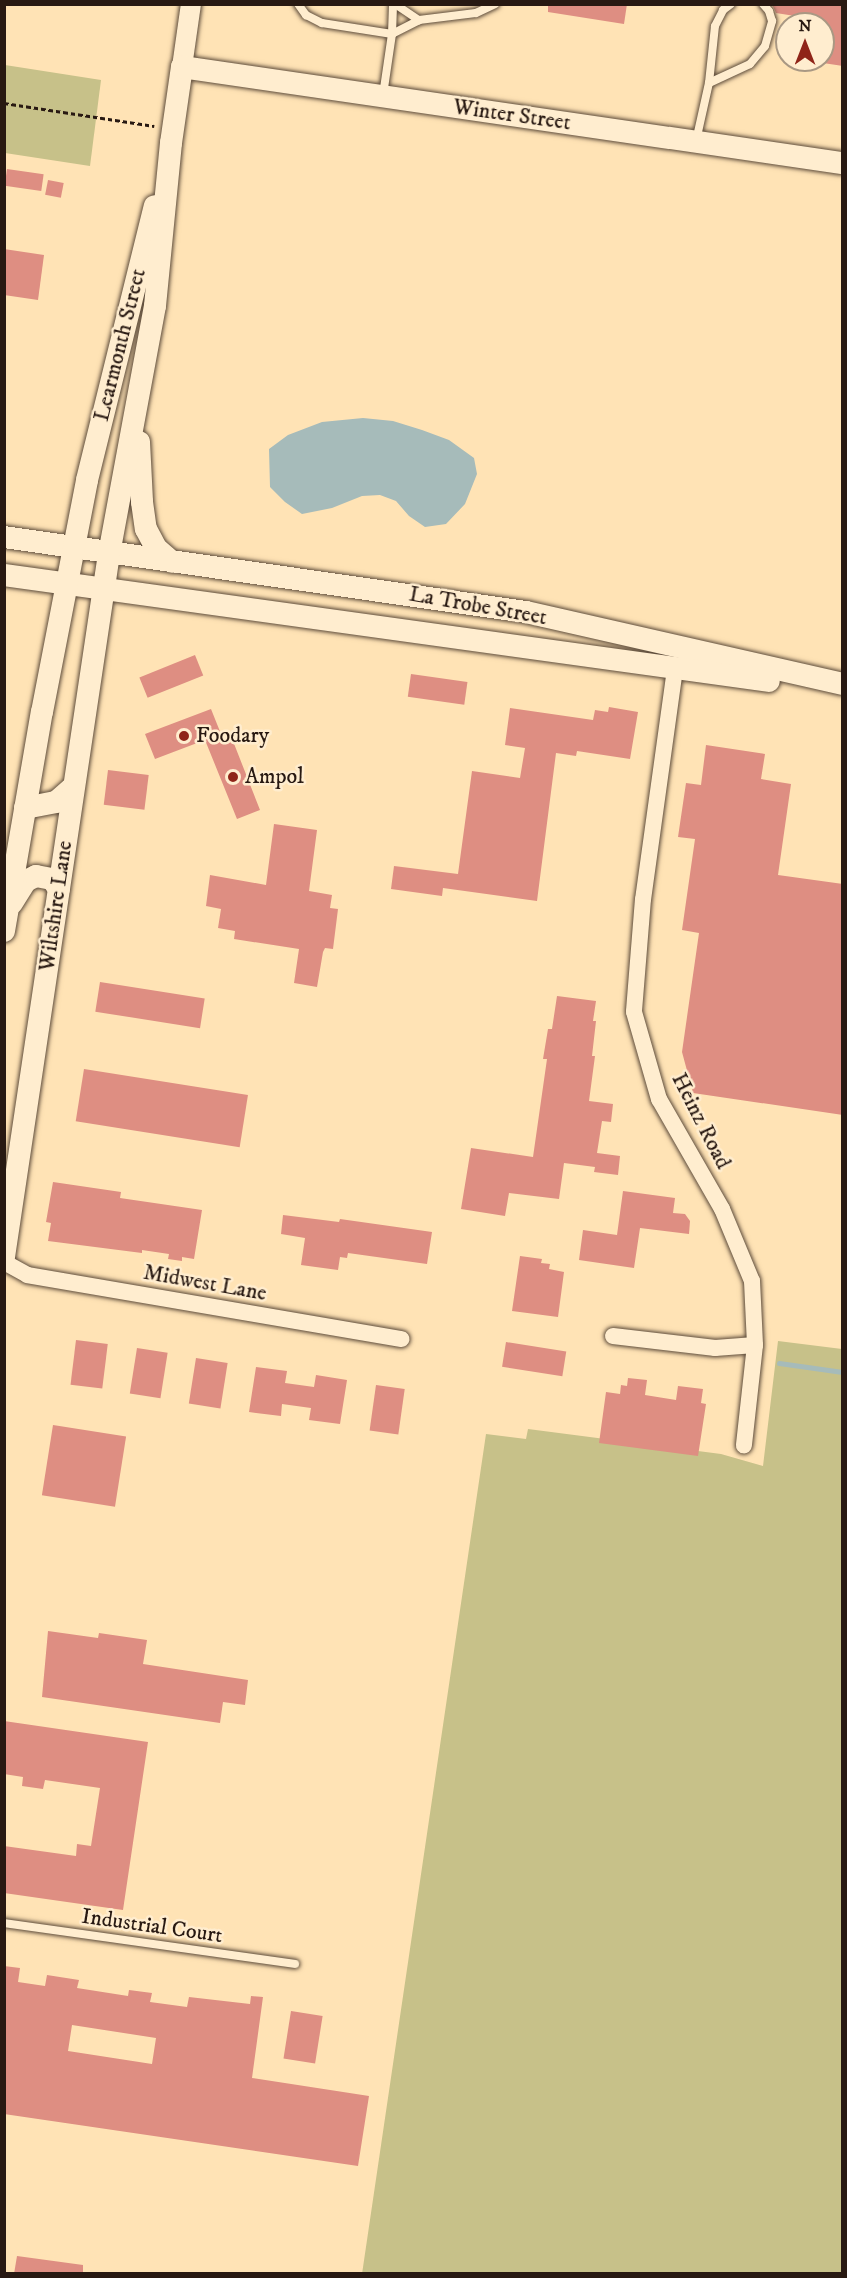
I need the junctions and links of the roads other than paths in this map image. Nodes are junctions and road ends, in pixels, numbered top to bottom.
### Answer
1 (191, 4) edge
2 (298, 4) edge
3 (394, 4) edge
4 (495, 4) edge
5 (731, 4) edge
6 (763, 4) edge
7 (419, 20) junction
8 (392, 34) junction
9 (182, 67) junction
10 (709, 83) junction
11 (382, 96) junction
12 (172, 136) junction
13 (696, 142) junction
14 (843, 163) edge
15 (138, 401) junction
16 (4, 537) edge
17 (73, 548) junction
18 (109, 554) junction
19 (172, 562) junction
20 (4, 574) edge
21 (296, 579) junction
22 (67, 582) junction
23 (104, 587) junction
24 (374, 613) junction
25 (554, 619) junction
26 (675, 669) junction
27 (842, 684) edge
28 (73, 787) junction
29 (25, 808) junction
30 (59, 889) junction
31 (6, 920) edge
32 (4, 1257) edge
33 (4, 1262) edge
34 (613, 1336) dead end
35 (402, 1339) dead end
36 (755, 1345) junction
37 (744, 1445) dead end
38 (4, 1923) edge
39 (295, 1964) dead end

1 - 9 street, Learmonth Street
2 - 8 lane
3 - 7 lane
3 - 8 lane
4 - 7 lane
5 - 10 lane
6 - 10 lane
7 - 8 lane
8 - 11 lane
9 - 11 main road, Winter Street
9 - 12 main road, Learmonth Street
10 - 13 lane
11 - 13 main road, Winter Street
12 - 15 main road, Learmonth Street
12 - 17 main road, Learmonth Street
13 - 14 main road, Winter Street
15 - 18 main road, Learmonth Street
15 - 19 main road
16 - 17 main road, La Trobe Street
17 - 18 main road, La Trobe Street
17 - 22 main road, Wiltshire Lane
18 - 19 main road, La Trobe Street
18 - 23 main road, Wiltshire Lane
19 - 21 main road, La Trobe Street
20 - 22 main road, La Trobe Street
21 - 24 main road
21 - 25 main road, La Trobe Street
22 - 23 main road, La Trobe Street
22 - 29 main road, Wiltshire Lane
23 - 24 main road, La Trobe Street
23 - 28 main road, Wiltshire Lane
24 - 26 main road, La Trobe Street
25 - 26 main road
25 - 27 main road, La Trobe Street
26 - 27 main road, La Trobe Street
26 - 36 street, Heinz Road
28 - 29 main road
28 - 30 main road, Wiltshire Lane
29 - 31 main road, Wiltshire Lane
30 - 31 main road
30 - 32 main road, Wiltshire Lane
33 - 35 street, Midwest Lane
34 - 36 street
36 - 37 street, Heinz Road
38 - 39 lane, Industrial Court

